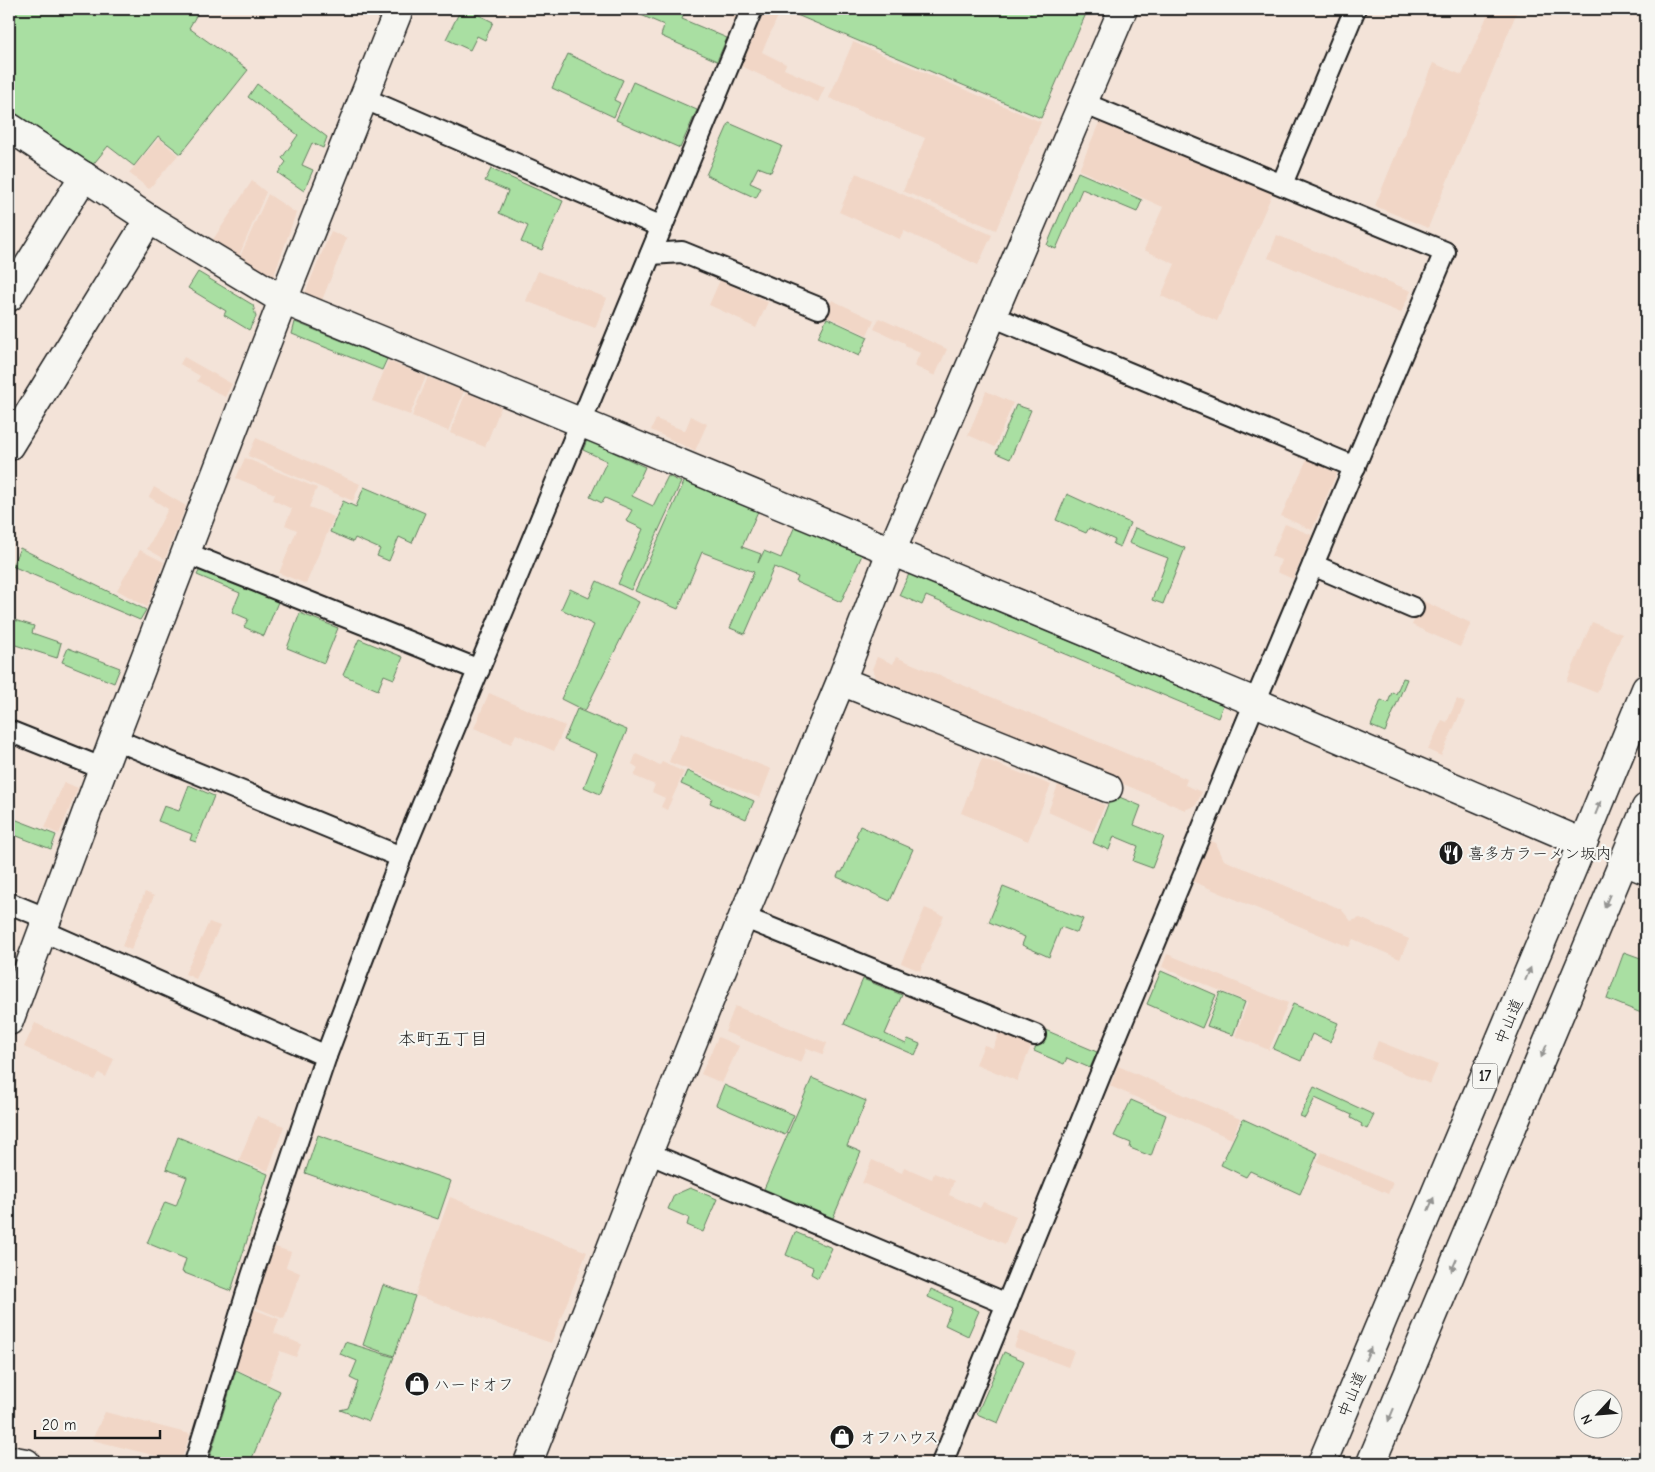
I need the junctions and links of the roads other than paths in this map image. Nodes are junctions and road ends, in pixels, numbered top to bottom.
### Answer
1 (399, 9) edge
2 (752, 9) edge
3 (1123, 9) edge
4 (1355, 9) edge
5 (363, 98) junction
6 (1083, 103) junction
7 (9, 128) edge
8 (84, 176) junction
9 (1282, 184) junction
10 (149, 219) junction
11 (662, 227) junction
12 (651, 254) junction
13 (9, 297) edge
14 (283, 300) junction
15 (820, 308) dead end
16 (992, 316) junction
17 (580, 422) junction
18 (9, 446) edge
19 (1355, 467) junction
20 (892, 552) junction
21 (186, 553) junction
22 (1313, 565) junction
23 (1413, 608) dead end
24 (479, 670) junction
25 (841, 681) junction
26 (1646, 688) edge
27 (1255, 702) junction
28 (9, 731) edge
29 (114, 739) junction
30 (104, 769) junction
31 (1108, 788) dead end
32 (1646, 808) edge
33 (1583, 842) junction
34 (400, 856) junction
35 (1635, 866) edge
36 (9, 903) edge
37 (743, 916) junction
38 (46, 925) junction
39 (9, 1021) edge
40 (1035, 1035) dead end
41 (326, 1056) junction
42 (648, 1153) junction
43 (1007, 1304) junction
44 (9, 1460) edge
45 (26, 1463) edge
46 (195, 1463) edge
47 (528, 1463) edge
48 (942, 1463) edge
49 (1322, 1463) edge
50 (1371, 1463) edge

1 - 5 main road
2 - 11 lane
3 - 6 main road
4 - 9 lane
5 - 11 lane
5 - 14 main road
6 - 9 lane
6 - 16 main road
7 - 8 main road
8 - 10 main road
8 - 13 main road
9 - 19 lane
10 - 14 main road
10 - 18 main road
11 - 12 lane
12 - 15 lane
12 - 17 lane
14 - 17 main road
14 - 21 main road
16 - 19 lane
16 - 20 main road
17 - 20 main road
17 - 24 lane
19 - 22 lane
20 - 25 main road
20 - 27 main road
21 - 24 lane
21 - 29 main road
22 - 23 lane
22 - 27 lane
24 - 34 lane
25 - 31 main road
25 - 37 main road
33 -> 26 main road, 中山道 / 17
27 - 33 main road
27 - 43 lane
28 - 30 lane
29 - 30 main road
29 - 34 lane
30 - 38 main road
32 - 35 main road
49 -> 33 main road, 中山道 / 17
34 - 41 lane
35 -> 50 main road
36 - 38 lane
37 - 40 lane
37 - 42 main road
38 - 39 main road
38 - 41 lane
41 - 46 lane
42 - 43 lane
42 - 47 main road
43 - 48 lane
44 - 45 main road

